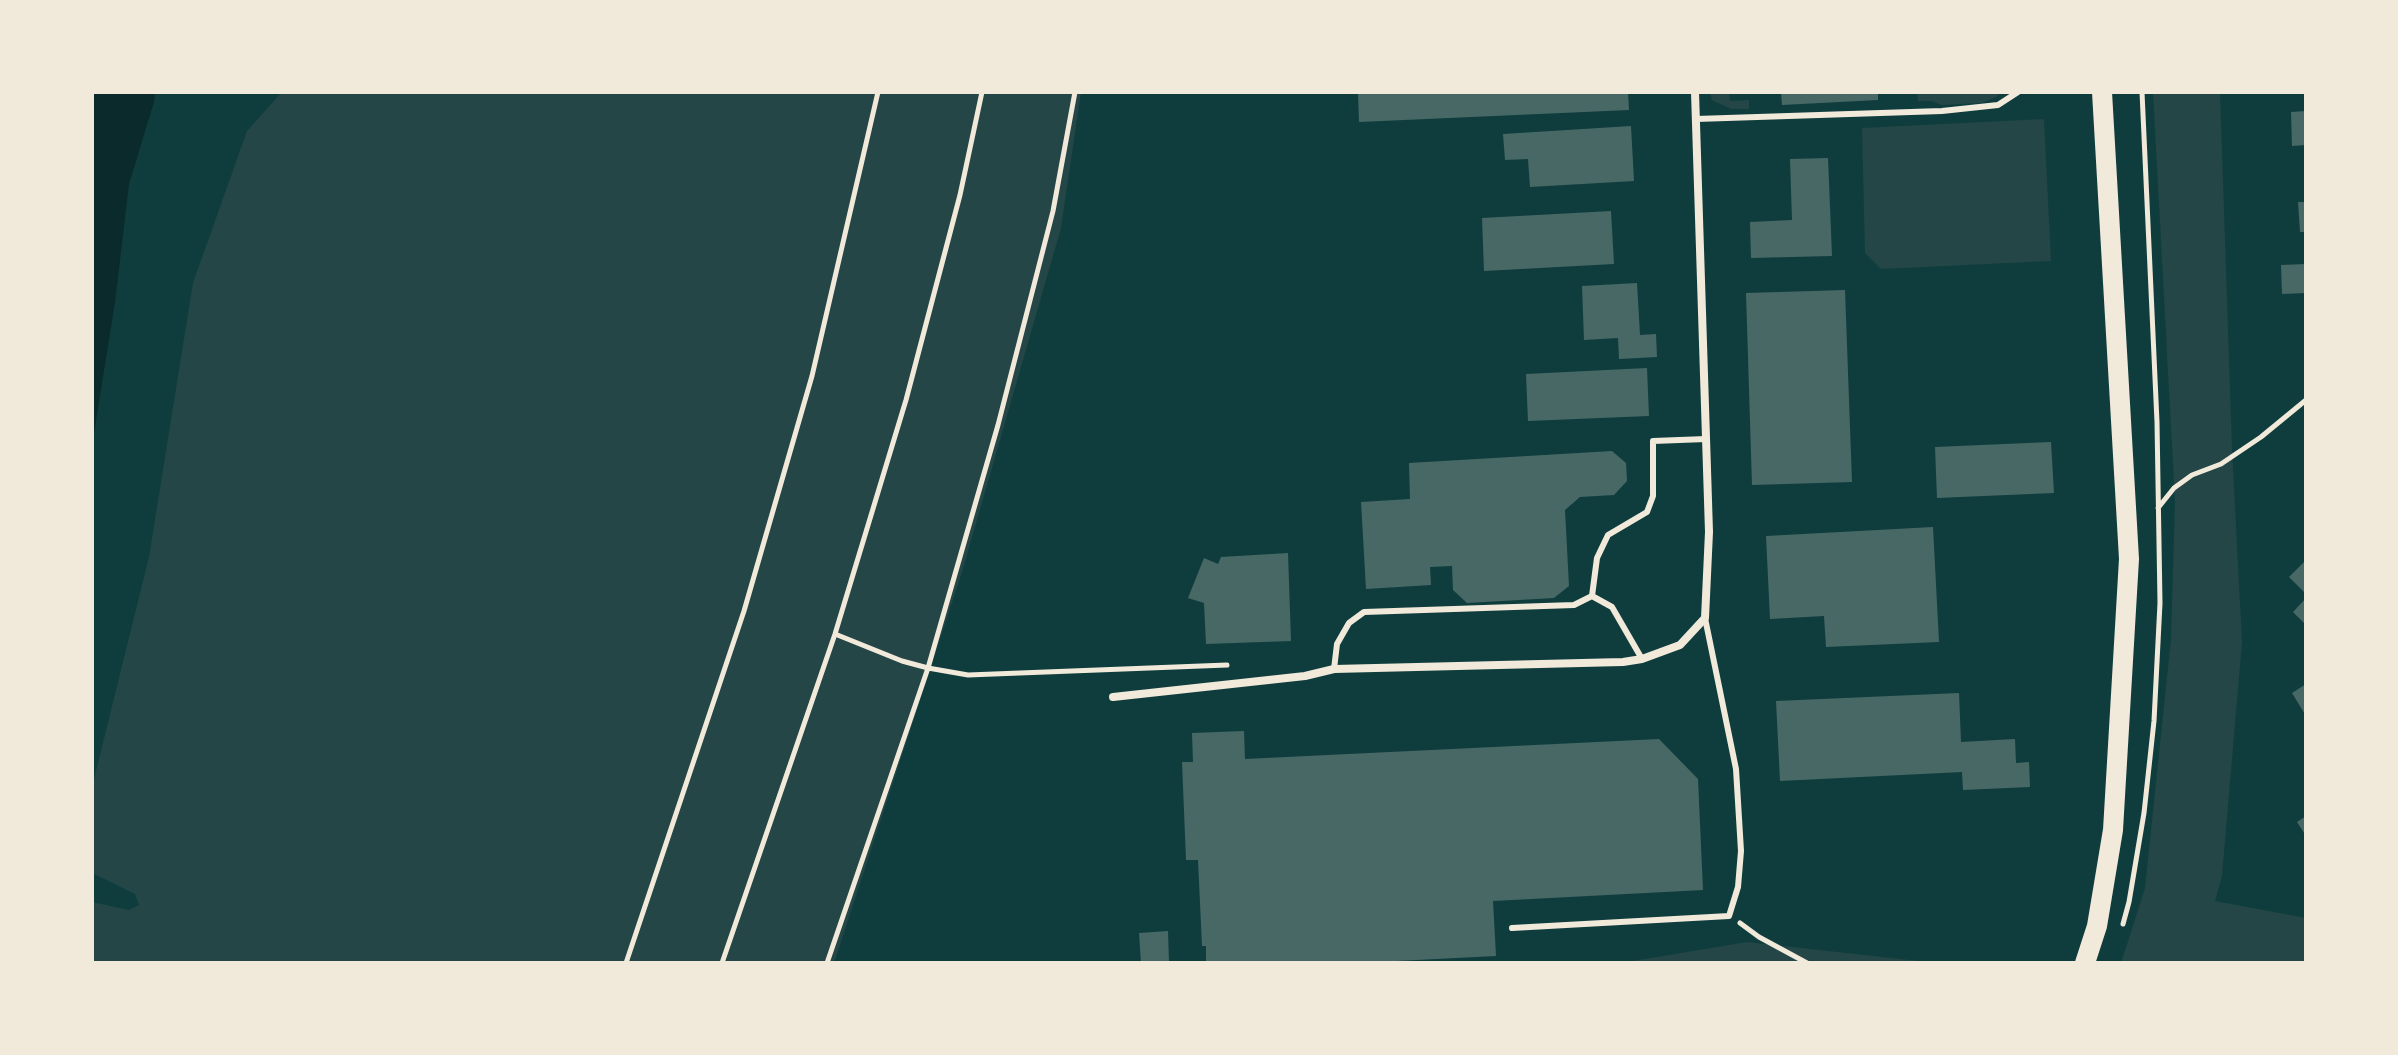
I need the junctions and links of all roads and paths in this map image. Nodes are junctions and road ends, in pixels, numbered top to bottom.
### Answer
1 (878, 92) edge
2 (982, 92) edge
3 (1075, 92) edge
4 (1695, 92) edge
5 (2018, 92) edge
6 (2102, 92) edge
7 (2142, 92) edge
8 (1696, 119) junction
9 (2306, 400) edge
10 (1706, 439) junction
11 (2158, 508) junction
12 (1592, 596) junction
13 (1705, 618) junction
14 (835, 634) junction
15 (1642, 659) junction
16 (1235, 665) dead end
17 (928, 668) junction
18 (1334, 669) junction
19 (1113, 697) dead end
20 (1729, 916) junction
21 (1512, 928) dead end
22 (2121, 932) dead end
23 (626, 963) edge
24 (722, 963) edge
25 (827, 963) edge
26 (1807, 963) edge
27 (2085, 963) edge

1 - 23 path
2 - 14 path
3 - 17 path
4 - 8 street
5 - 8 lane
6 - 27 main road
7 - 11 path
8 - 10 street
9 - 11 path
10 - 12 lane
10 - 13 street
11 - 22 path
12 - 15 lane
12 - 18 lane
13 - 15 street
13 - 20 lane
14 - 17 path
14 - 24 path
15 - 18 street
16 - 17 path
17 - 25 path
18 - 19 street
20 - 21 lane
20 - 26 path

